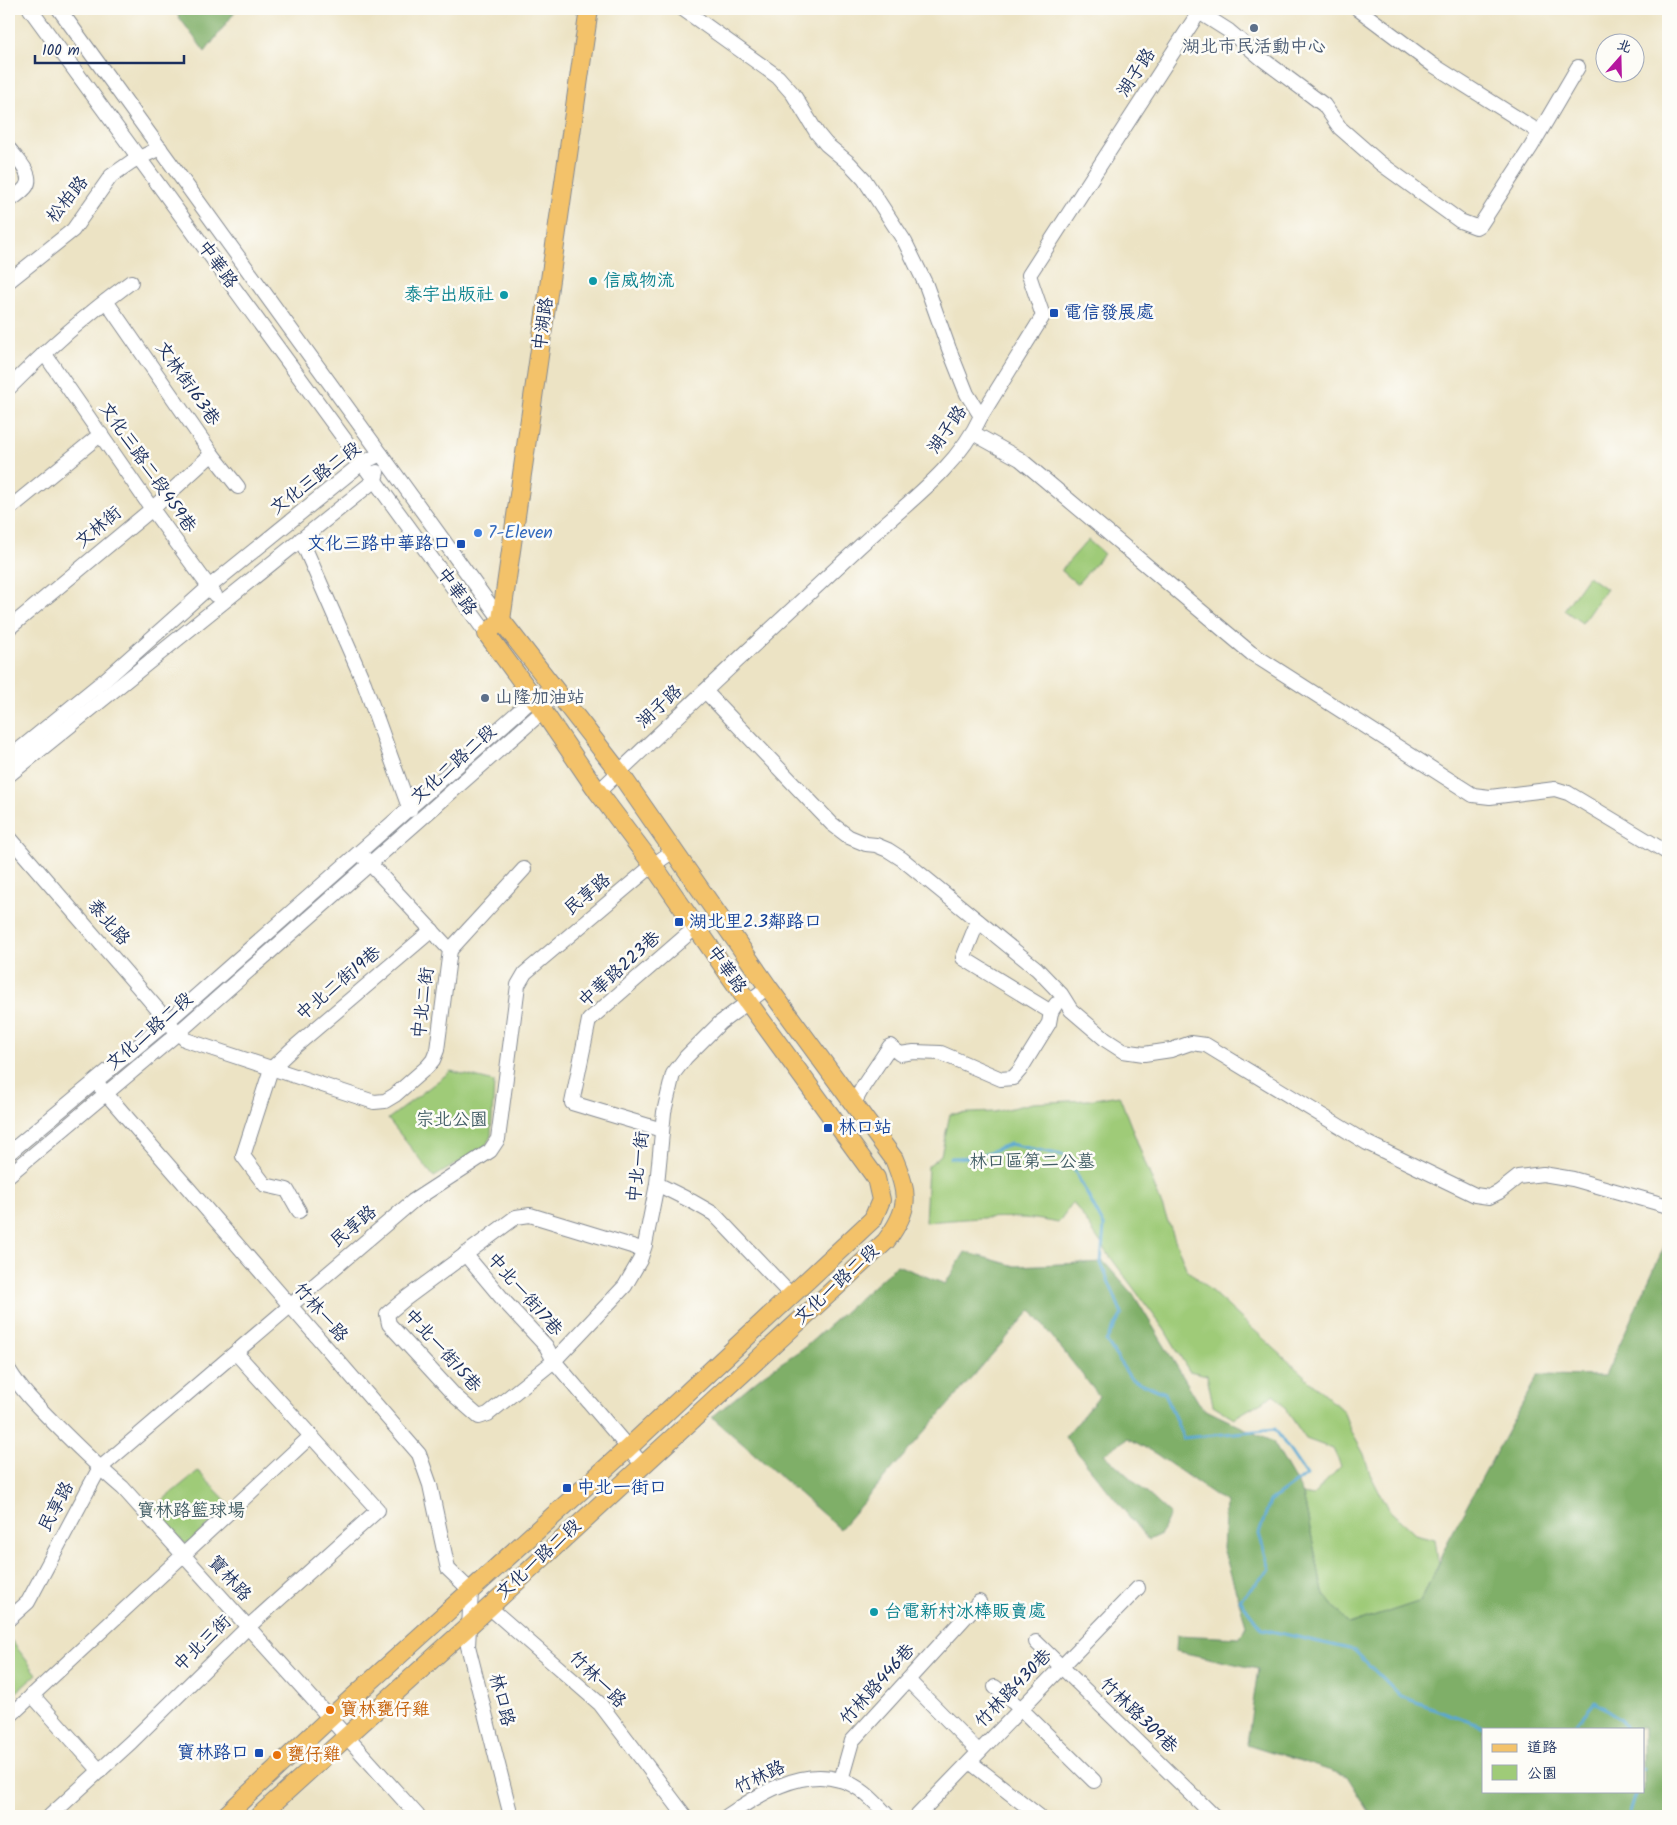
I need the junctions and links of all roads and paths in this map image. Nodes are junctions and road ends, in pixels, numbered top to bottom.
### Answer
1 (30, 9) edge
2 (59, 9) edge
3 (589, 9) edge
4 (683, 9) edge
5 (1358, 9) edge
6 (1200, 10) edge
7 (1578, 67) dead end
8 (1540, 132) junction
9 (160, 148) junction
10 (9, 149) edge
11 (140, 159) junction
12 (9, 200) edge
13 (9, 281) edge
14 (131, 282) dead end
15 (106, 300) junction
16 (44, 353) junction
17 (9, 388) edge
18 (981, 416) junction
19 (102, 434) junction
20 (973, 434) junction
21 (212, 454) junction
22 (381, 454) junction
23 (362, 463) junction
24 (375, 480) junction
25 (238, 487) dead end
26 (9, 509) edge
27 (152, 509) junction
28 (302, 539) junction
29 (209, 587) junction
30 (221, 603) junction
31 (501, 620) junction
32 (11, 621) edge
33 (487, 634) junction
34 (555, 688) junction
35 (705, 691) junction
36 (538, 705) junction
37 (9, 758) edge
38 (619, 772) junction
39 (9, 775) edge
40 (598, 792) junction
41 (410, 810) junction
42 (9, 837) edge
43 (673, 851) junction
44 (360, 853) junction
45 (1668, 853) edge
46 (371, 864) junction
47 (653, 865) junction
48 (524, 868) dead end
49 (978, 921) junction
50 (696, 927) junction
51 (432, 930) junction
52 (450, 950) junction
53 (768, 987) junction
54 (1061, 994) junction
55 (748, 1002) junction
56 (1051, 1012) junction
57 (168, 1021) junction
58 (178, 1033) junction
59 (271, 1069) junction
60 (96, 1082) junction
61 (107, 1094) junction
62 (853, 1105) junction
63 (662, 1130) junction
64 (9, 1153) edge
65 (894, 1159) joint
66 (9, 1175) edge
67 (876, 1178) joint
68 (657, 1184) junction
69 (1668, 1206) edge
70 (299, 1211) dead end
71 (643, 1251) junction
72 (465, 1254) junction
73 (791, 1295) junction
74 (290, 1306) junction
75 (236, 1353) junction
76 (554, 1361) junction
77 (9, 1370) edge
78 (478, 1417) joint
79 (311, 1436) junction
80 (627, 1449) junction
81 (642, 1464) junction
82 (99, 1469) junction
83 (182, 1556) junction
84 (1138, 1588) dead end
85 (471, 1591) junction
86 (979, 1602) dead end
87 (489, 1607) junction
88 (9, 1619) edge
89 (471, 1624) junction
90 (247, 1628) junction
91 (1036, 1642) dead end
92 (1061, 1667) junction
93 (908, 1680) junction
94 (995, 1687) dead end
95 (32, 1695) junction
96 (1021, 1709) junction
97 (9, 1717) edge
98 (330, 1718) junction
99 (346, 1736) junction
100 (974, 1757) junction
101 (100, 1771) junction
102 (840, 1780) junction
103 (1094, 1781) dead end
104 (50, 1816) edge
105 (225, 1816) edge
106 (259, 1816) edge
107 (418, 1816) edge
108 (512, 1816) edge
109 (685, 1816) edge
110 (726, 1816) edge
111 (888, 1816) edge
112 (918, 1816) edge
113 (1039, 1816) edge
114 (1214, 1816) edge

1 - 11 street, 中華路
2 - 9 street, 中華路
3 - 31 main road, 中湖路
4 - 18 street
5 - 8 street
6 - 8 street
6 - 18 street, 湖子路
7 - 8 street
9 - 11 street, 松柏路
9 - 22 street, 中華路
10 - 12 street
11 - 13 street, 松柏路
11 - 23 street, 中華路
14 - 15 street
15 - 16 street
15 - 21 street, 文林街163巷
16 - 17 street
16 - 19 street, 文化三路二段459巷
18 - 20 street, 湖子路
19 - 26 street
19 - 27 street, 文化三路二段459巷
20 - 35 street, 湖子路
20 - 45 street
21 - 25 street, 文林街163巷
21 - 27 street, 文林街
22 - 23 street, 文化三路二段
22 - 24 street, 文化三路二段
22 - 31 street, 中華路
23 - 24 street, 中華路
23 - 29 street, 文化三路二段
24 - 28 street, 文化三路二段
24 - 33 street, 中華路
27 - 29 street, 文化三路二段459巷
27 - 32 street, 文林街
28 - 30 street, 文化三路二段
28 - 41 street
29 - 30 street, 文化三路二段459巷
29 - 37 street, 文化三路二段
30 - 39 street, 文化三路二段
31 - 33 main road
31 - 34 main road, 中華路
33 - 36 main road, 中華路
34 - 36 street, 文化二路二段
34 - 38 main road, 中華路
35 - 38 street, 湖子路
35 - 49 street
36 - 40 main road, 中華路
36 - 41 street, 文化二路二段
36 - 46 street, 文化二路二段
38 - 40 street, 湖子路
38 - 43 main road, 中華路
40 - 47 main road, 中華路
41 - 44 street, 文化二路二段
42 - 57 street, 泰北路
43 - 47 street, 民享路
43 - 53 main road, 中華路
44 - 46 street, 中北二街
44 - 57 street, 文化二路二段
46 - 51 street, 中北二街
46 - 58 street, 文化二路二段
47 - 50 main road, 中華路
47 - 74 street, 民享路
48 - 52 street
49 - 54 street
49 - 56 street
50 - 55 main road, 中華路
50 - 63 street, 中華路223巷
51 - 52 street, 中北二街
51 - 59 street, 中北二街19巷
52 - 59 street, 中北二街
53 - 55 street, 中北一街
53 - 62 main road, 中華路
54 - 56 street
54 - 69 street
55 - 63 street, 中北一街
55 - 67 main road, 中華路
56 - 62 street
57 - 58 street, 泰北路
57 - 60 street, 文化二路二段
58 - 59 street, 中北二街
58 - 61 street, 文化二路二段
59 - 70 street
60 - 61 street, 竹林一路
60 - 64 street, 文化二路二段
61 - 66 street, 文化二路二段
61 - 74 street, 竹林一路
62 - 65 main road, 中華路
63 - 68 street, 中北一街
65 - 81 main road, 文化一路二段
67 - 73 main road, 文化一路二段
68 - 71 street, 中北一街
68 - 73 street
71 - 72 street
71 - 76 street, 中北一街
72 - 76 street, 中北一街17巷
72 - 78 street, 中北一街15巷
73 - 80 main road, 文化一路二段
74 - 75 street, 民享路
74 - 85 street, 竹林一路
75 - 79 street, 中北三街
75 - 82 street, 民享路
76 - 78 street, 中北一街
76 - 80 street
77 - 82 street, 寶林路
79 - 83 street
79 - 90 street, 中北三街
80 - 81 street
80 - 85 main road, 文化一路二段
81 - 87 main road, 文化一路二段
82 - 83 street, 寶林路
82 - 88 street, 民享路
83 - 90 street, 寶林路
83 - 95 street
84 - 92 street, 竹林路430巷
85 - 87 main road
85 - 89 street, 林口路
85 - 98 main road, 文化一路二段
86 - 93 street, 竹林路446巷
87 - 89 main road, 文化一路二段
87 - 109 street, 竹林一路
89 - 99 main road, 文化一路二段
89 - 108 street, 林口路
90 - 98 street, 寶林路
90 - 101 street, 中北三街
91 - 92 street, 竹林路309巷
92 - 96 street, 竹林路430巷
92 - 114 street, 竹林路309巷
93 - 100 street
93 - 102 street, 竹林路446巷
94 - 96 street
95 - 97 street
95 - 101 street
96 - 100 street, 竹林路430巷
96 - 103 street
98 - 99 street, 寶林路
98 - 105 main road, 文化一路二段
99 - 106 main road, 文化一路二段
99 - 107 street, 寶林路
100 - 112 street, 竹林路430巷
100 - 113 street
101 - 104 street, 中北三街
102 - 110 street, 竹林路
102 - 111 street, 竹林路

